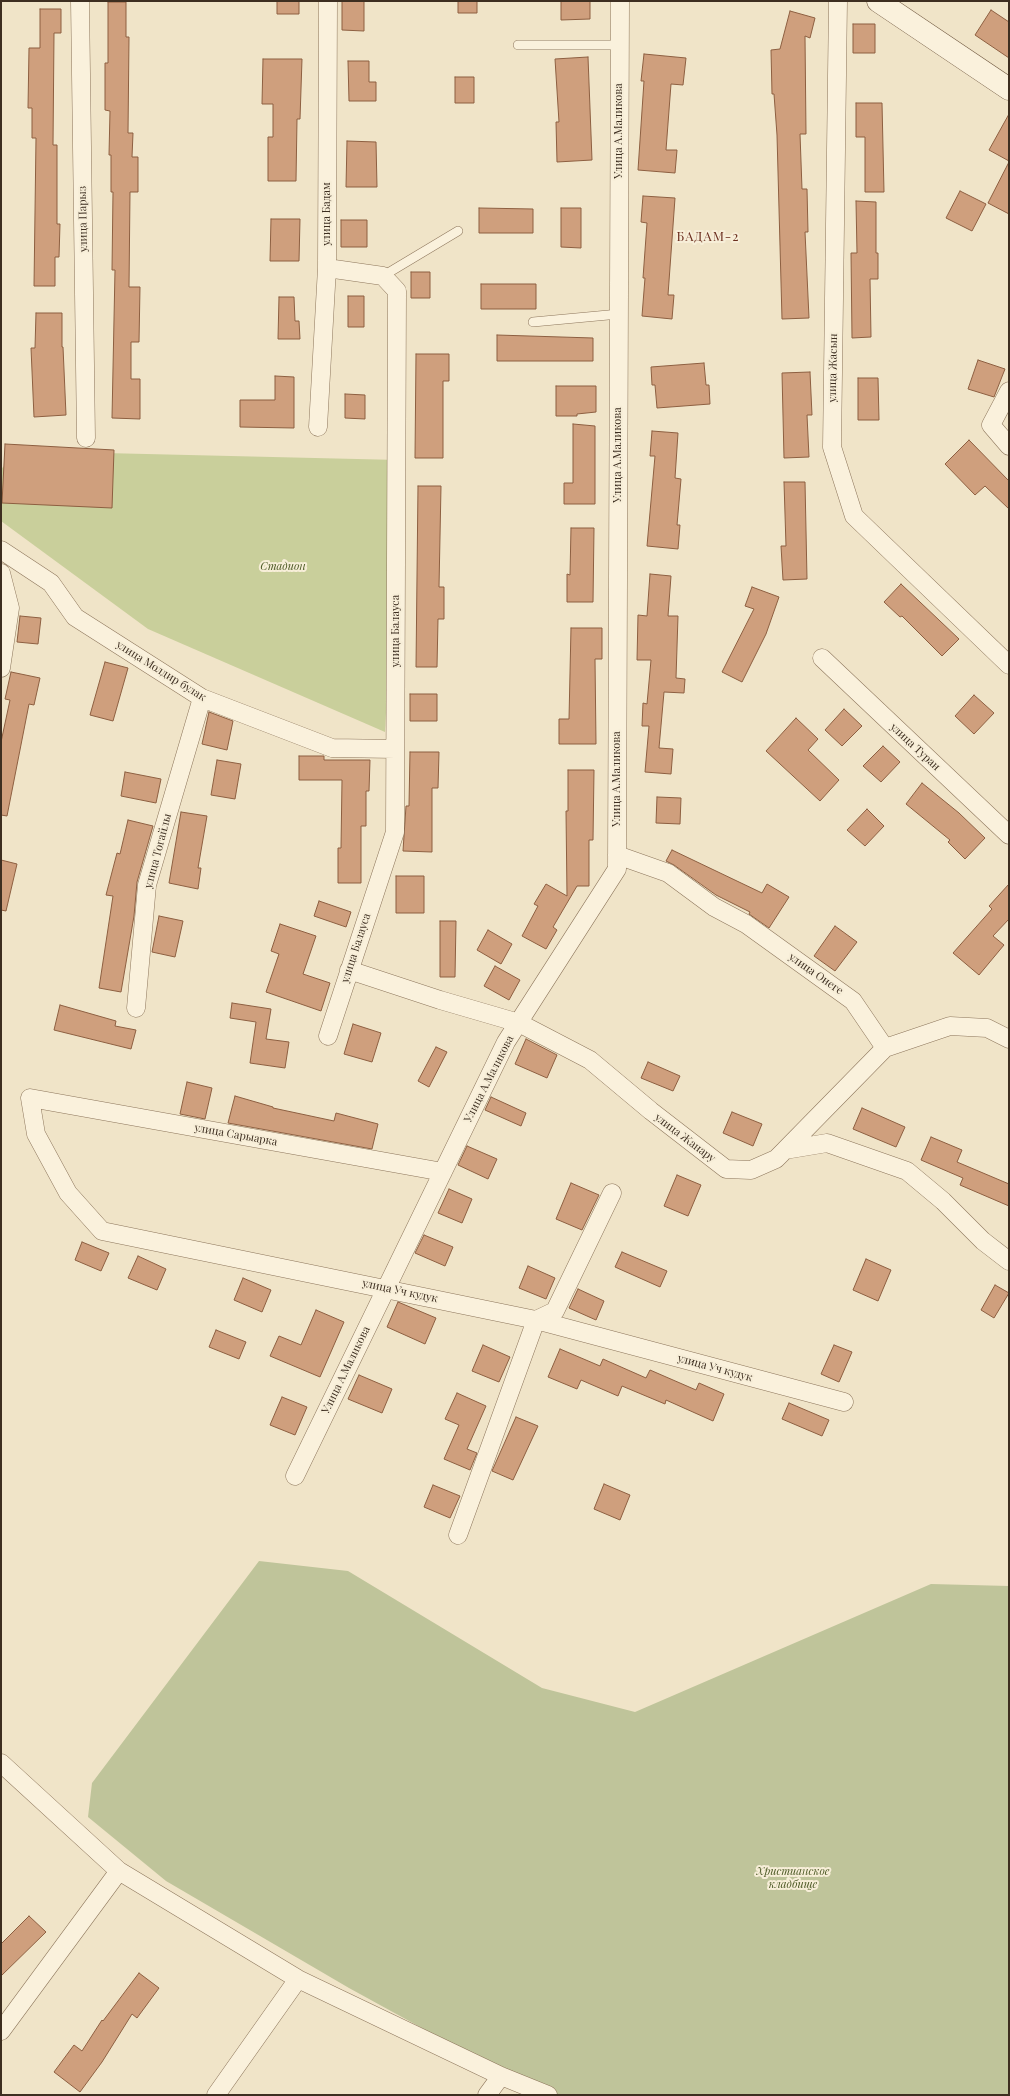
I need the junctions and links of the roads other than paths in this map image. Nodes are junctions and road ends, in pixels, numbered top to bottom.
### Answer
1 (80, 1) edge
2 (328, 1) edge
3 (620, 1) edge
4 (838, 1) edge
5 (878, 1) edge
6 (518, 45) dead end
7 (620, 45) junction
8 (1009, 89) edge
9 (458, 231) dead end
10 (327, 268) junction
11 (383, 276) junction
12 (619, 314) junction
13 (533, 322) dead end
14 (1009, 390) edge
15 (318, 427) dead end
16 (86, 438) dead end
17 (1009, 446) edge
18 (1, 550) edge
19 (1, 573) edge
20 (822, 658) dead end
21 (1009, 665) edge
22 (1, 668) edge
23 (202, 698) junction
24 (395, 749) junction
25 (1009, 835) edge
26 (617, 854) junction
27 (350, 970) junction
28 (136, 1008) dead end
29 (519, 1023) junction
30 (328, 1036) dead end
31 (1009, 1039) edge
32 (885, 1048) junction
33 (30, 1098) joint
34 (785, 1150) junction
35 (443, 1172) junction
36 (612, 1193) dead end
37 (1009, 1261) edge
38 (386, 1288) junction
39 (536, 1320) junction
40 (844, 1402) dead end
41 (295, 1476) dead end
42 (458, 1534) dead end
43 (1, 1763) edge
44 (119, 1871) junction
45 (298, 1980) junction
46 (1, 2031) edge
47 (501, 2076) junction
48 (216, 2095) edge
49 (487, 2095) edge
50 (548, 2095) edge

1 - 16 street, улица Парыз
2 - 10 street, улица Бадам
3 - 7 street, Улица А.Маликова
4 - 21 street, улица Жасын
5 - 8 street
6 - 7 lane
7 - 12 street, Улица А.Маликова
9 - 11 lane
10 - 11 street
10 - 15 street, улица Бадам
11 - 24 street, улица Балауса
12 - 13 lane
12 - 26 street, Улица А.Маликова
14 - 17 street
18 - 23 street, улица Молдир булак
19 - 22 street
20 - 25 street, улица Туран
23 - 24 street, улица Молдир булак
23 - 28 street, улица Тогайлы
24 - 27 street, улица Балауса
26 - 29 street, Улица А.Маликова
26 - 32 street, улица Онеге
27 - 29 street, улица Жанару
27 - 30 street, улица Балауса
29 - 34 street, улица Жанару
29 - 35 street, Улица А.Маликова
31 - 32 street
32 - 34 street
33 - 35 street, улица Сарыарка
33 - 38 street, улица Уч кудук
34 - 37 street, улица Жанару
35 - 38 street, Улица А.Маликова
36 - 39 street
38 - 39 street, улица Уч кудук
38 - 41 street, Улица А.Маликова
39 - 40 street, улица Уч кудук
39 - 42 street
43 - 44 street
44 - 45 street
44 - 46 street
45 - 47 street
45 - 48 street
47 - 49 street
47 - 50 street

